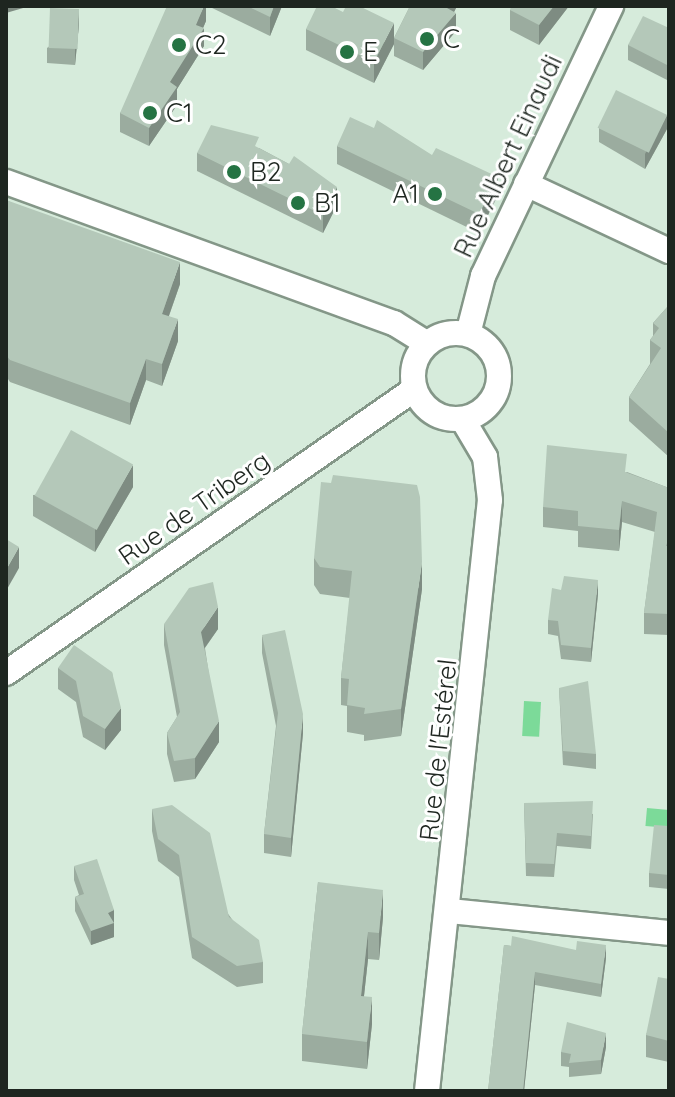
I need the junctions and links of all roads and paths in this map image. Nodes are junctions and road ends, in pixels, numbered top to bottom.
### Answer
1 (611, 6) edge
2 (6, 182) edge
3 (526, 184) junction
4 (669, 251) edge
5 (468, 334) junction
6 (427, 344) junction
7 (414, 389) junction
8 (463, 420) junction
9 (6, 673) edge
10 (449, 911) junction
11 (669, 933) edge
12 (427, 1091) edge

1 - 3 street, Rue Albert Einaudi
2 - 6 street
3 - 4 street
3 - 5 street, Rue Albert Einaudi
5 - 6 street
5 - 8 street
6 - 7 street
7 - 8 street
7 - 9 street, Rue de Triberg
8 - 10 street, Rue de l'Estérel
10 - 11 street
10 - 12 street, Rue de l'Estérel

